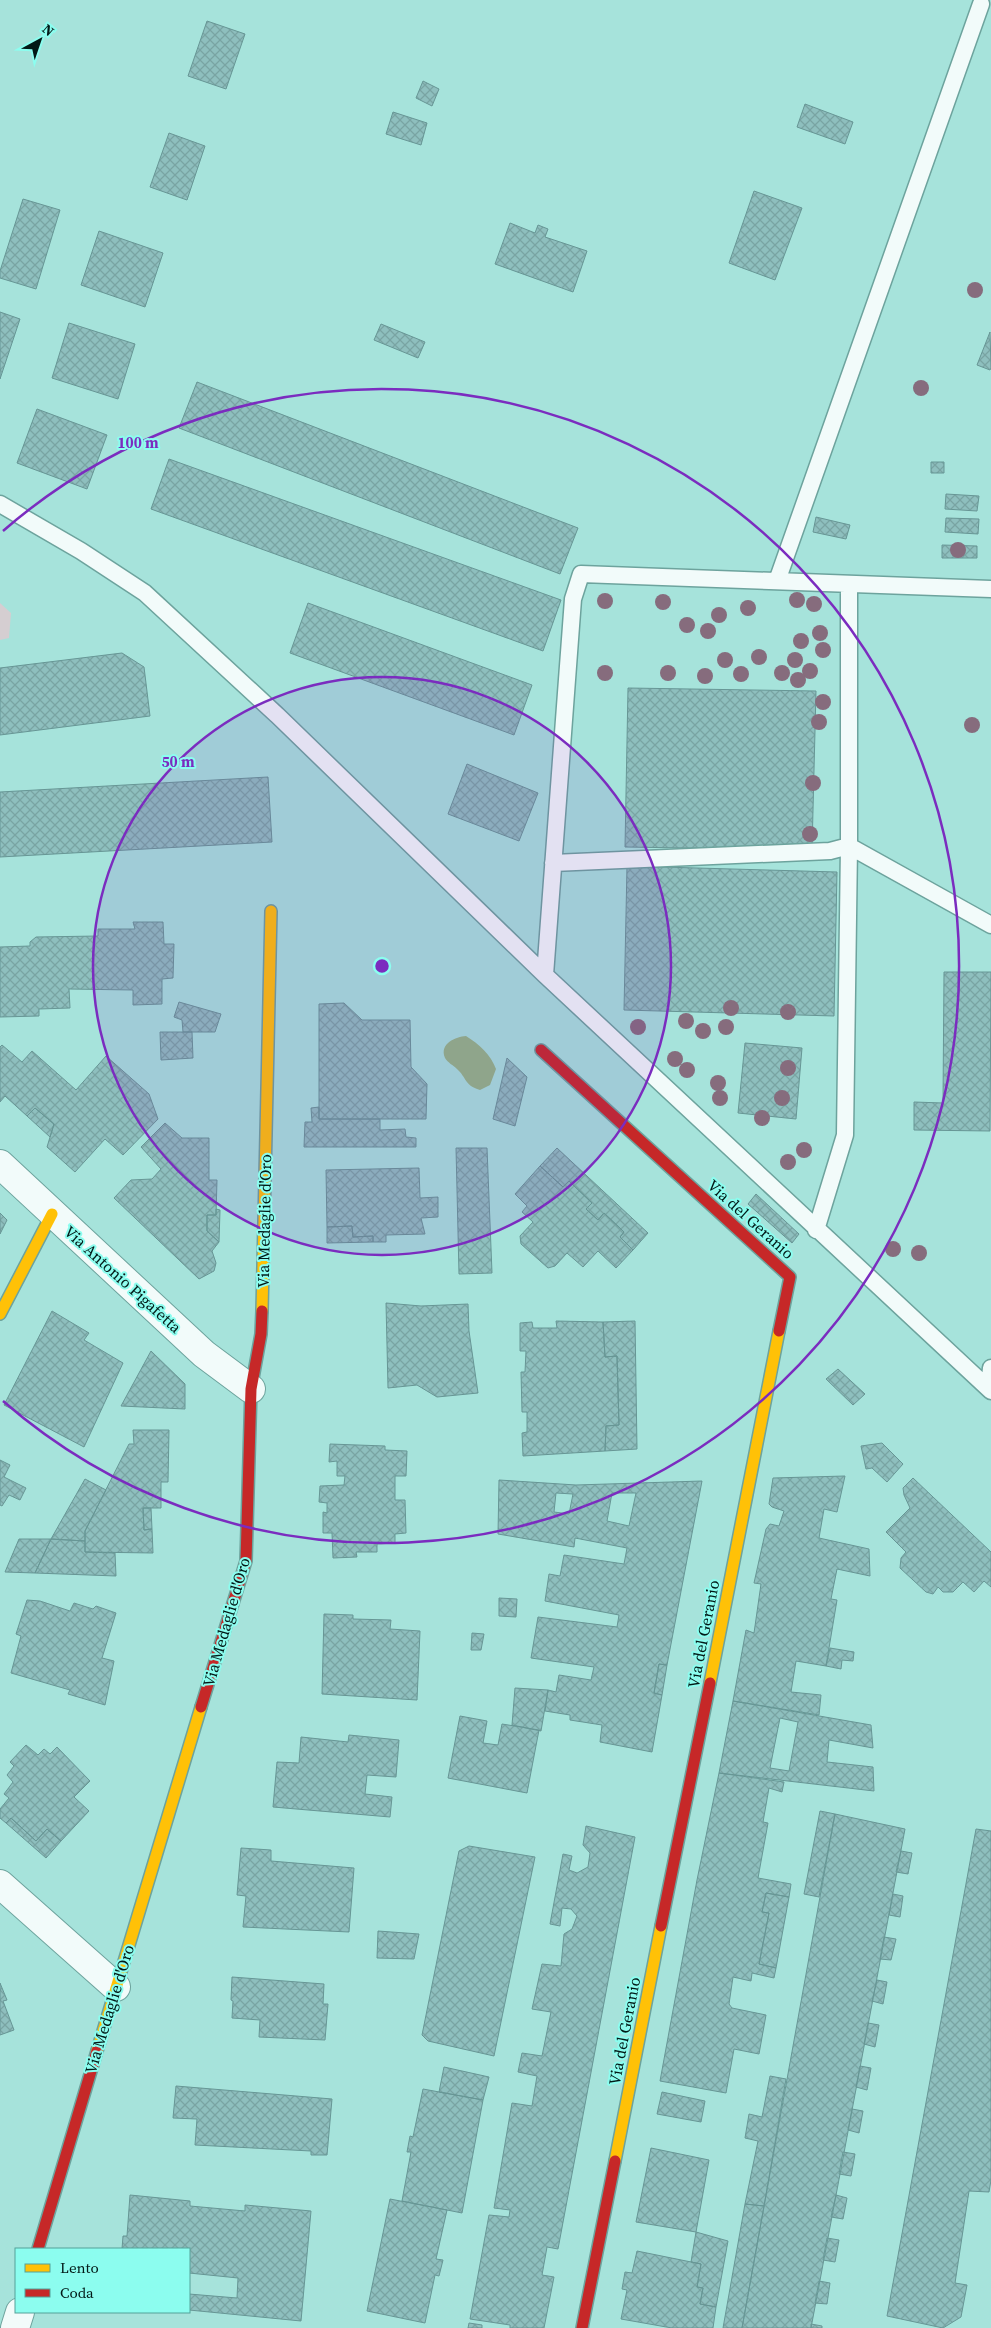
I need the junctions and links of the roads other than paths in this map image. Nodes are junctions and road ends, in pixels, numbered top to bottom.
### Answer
1 (981, 4) edge
2 (0, 504) edge
3 (776, 581) junction
4 (849, 584) junction
5 (991, 589) edge
6 (849, 846) junction
7 (553, 863) junction
8 (271, 911) dead end
9 (991, 925) edge
10 (545, 975) junction
11 (541, 1050) dead end
12 (0, 1164) edge
13 (52, 1214) junction
14 (816, 1230) junction
15 (0, 1314) edge
16 (991, 1368) edge
17 (250, 1389) junction
18 (990, 1390) edge
19 (0, 1884) edge
20 (116, 1987) junction
21 (38, 2248) edge
22 (20, 2313) edge
23 (15, 2328) edge
24 (582, 2328) edge

1 - 3 lane
2 - 10 lane
3 - 4 lane
3 - 7 lane
4 - 5 lane
4 - 6 lane
6 - 7 lane
6 - 9 lane
6 - 14 lane
7 - 10 lane
8 - 17 street, Via Medaglie d'Oro
10 - 14 lane
11 - 24 street, Via del Geranio
12 - 13 street, Via Antonio Pigafetta
13 - 15 street
13 - 17 street, Via Antonio Pigafetta
14 - 18 lane
16 - 18 lane
17 - 20 street, Via Medaglie d'Oro
19 - 20 street
20 - 21 street, Via Medaglie d'Oro
22 - 23 street

